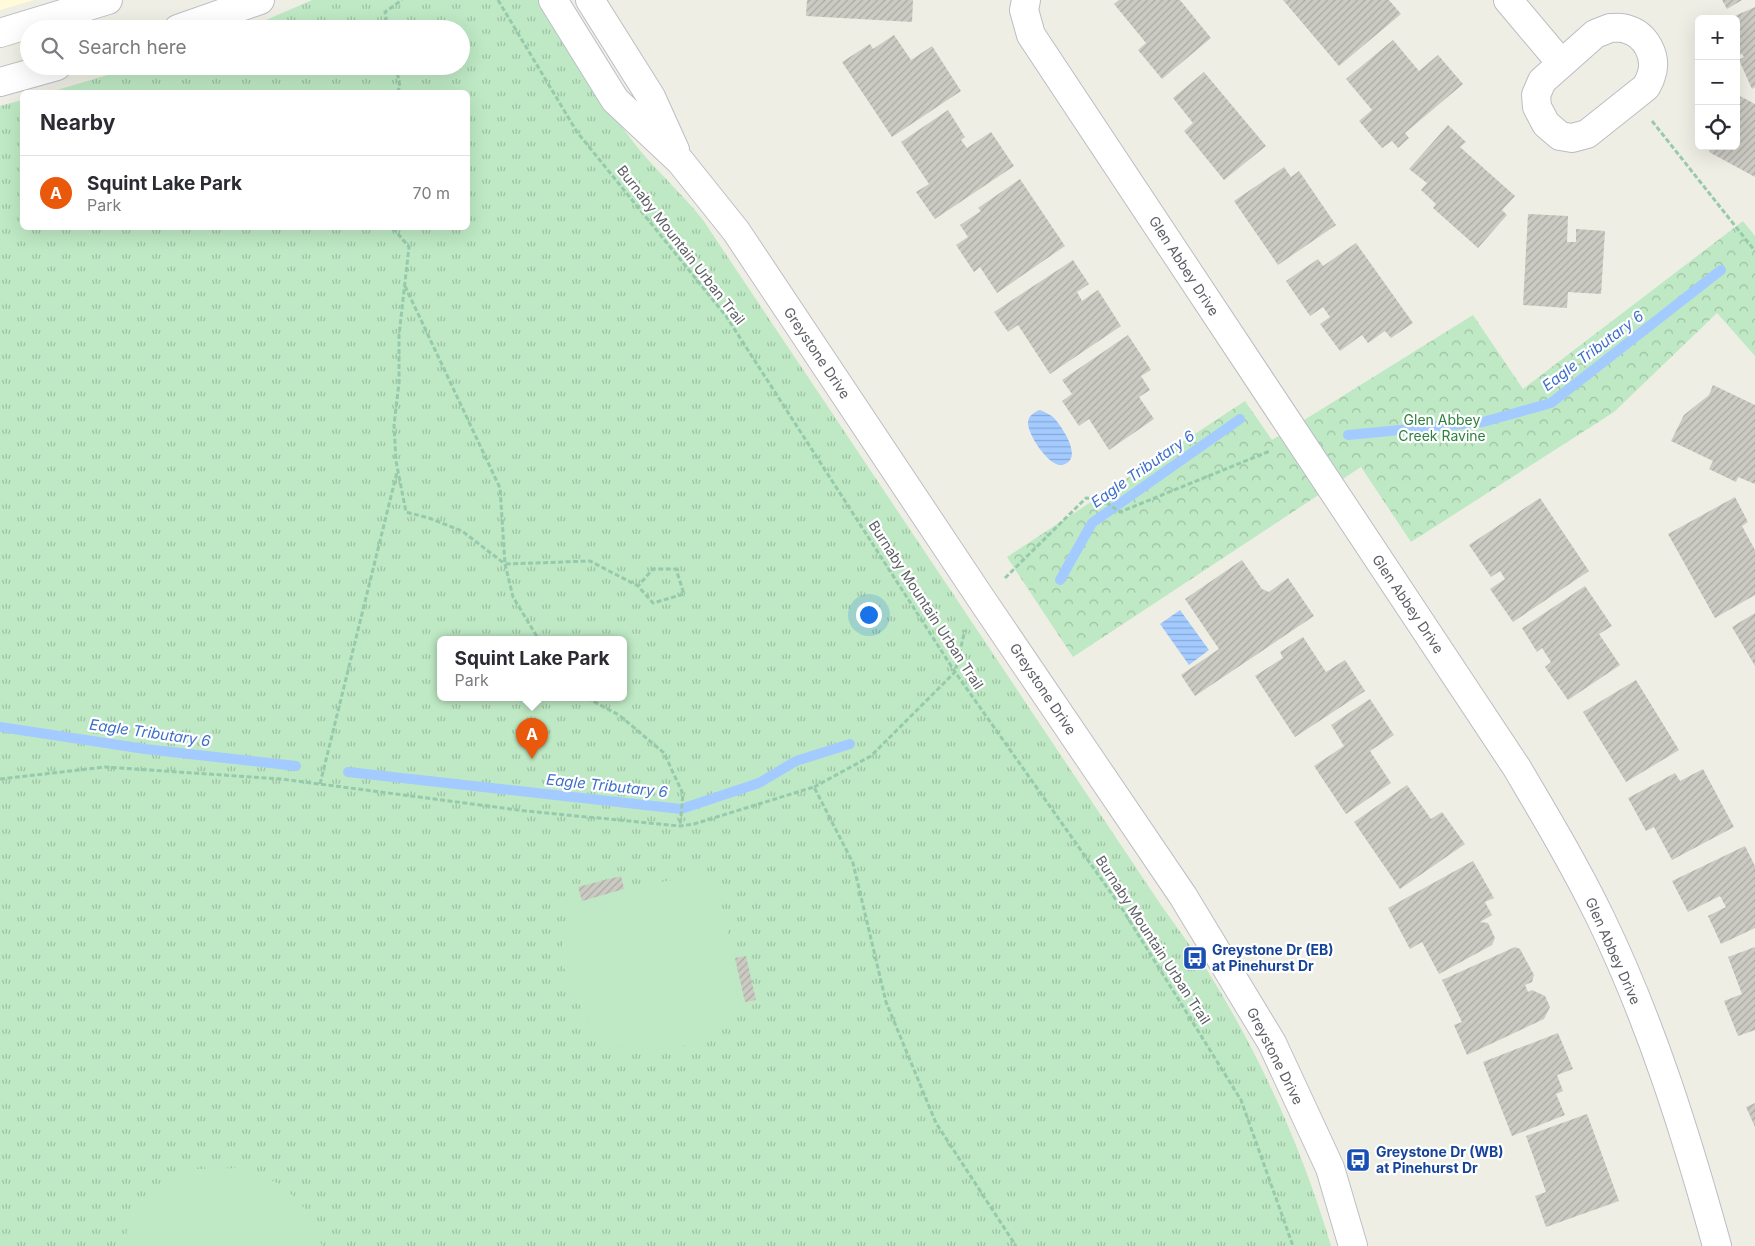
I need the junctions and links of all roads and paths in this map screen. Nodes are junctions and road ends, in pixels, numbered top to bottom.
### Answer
1 (108, 0) edge
2 (260, 0) edge
3 (402, 0) edge
4 (498, 0) edge
5 (553, 0) edge
6 (590, 0) edge
7 (1026, 0) edge
8 (1508, 0) edge
9 (43, 20) edge
10 (203, 20) edge
11 (386, 20) edge
12 (20, 27) edge
13 (0, 33) edge
14 (1561, 63) dead end
15 (25, 75) edge
16 (398, 75) edge
17 (0, 82) edge
18 (398, 90) edge
19 (1650, 118) dead end
20 (680, 161) junction
21 (395, 230) edge
22 (1755, 251) edge
23 (405, 286) junction
24 (1299, 440) junction
25 (398, 469) junction
26 (505, 564) junction
27 (1000, 582) dead end
28 (638, 586) junction
29 (966, 624) dead end
30 (537, 636) edge
31 (955, 672) junction
32 (593, 701) edge
33 (0, 779) edge
34 (320, 784) junction
35 (814, 787) junction
36 (680, 826) junction
37 (1016, 1246) edge
38 (1293, 1246) edge
39 (1354, 1246) edge
40 (1717, 1246) edge

1 - 9 street
2 - 10 street
3 - 11 path
4 - 31 path, Burnaby Mountain Urban Trail
5 - 20 street, Greystone Drive
6 - 20 street, Greystone Drive
7 - 24 street, Glen Abbey Drive
8 - 14 street
12 - 13 street
15 - 17 street
16 - 18 path
19 - 22 path
20 - 39 street, Greystone Drive
21 - 23 path
23 - 25 path
23 - 26 path
24 - 27 path
24 - 40 street, Glen Abbey Drive
25 - 26 path
25 - 34 path
26 - 28 path
26 - 30 path
28 - 28 path
29 - 31 path
31 - 35 path
31 - 38 path, Burnaby Mountain Urban Trail
32 - 36 path
33 - 34 path
34 - 36 path
35 - 36 path
35 - 37 path

